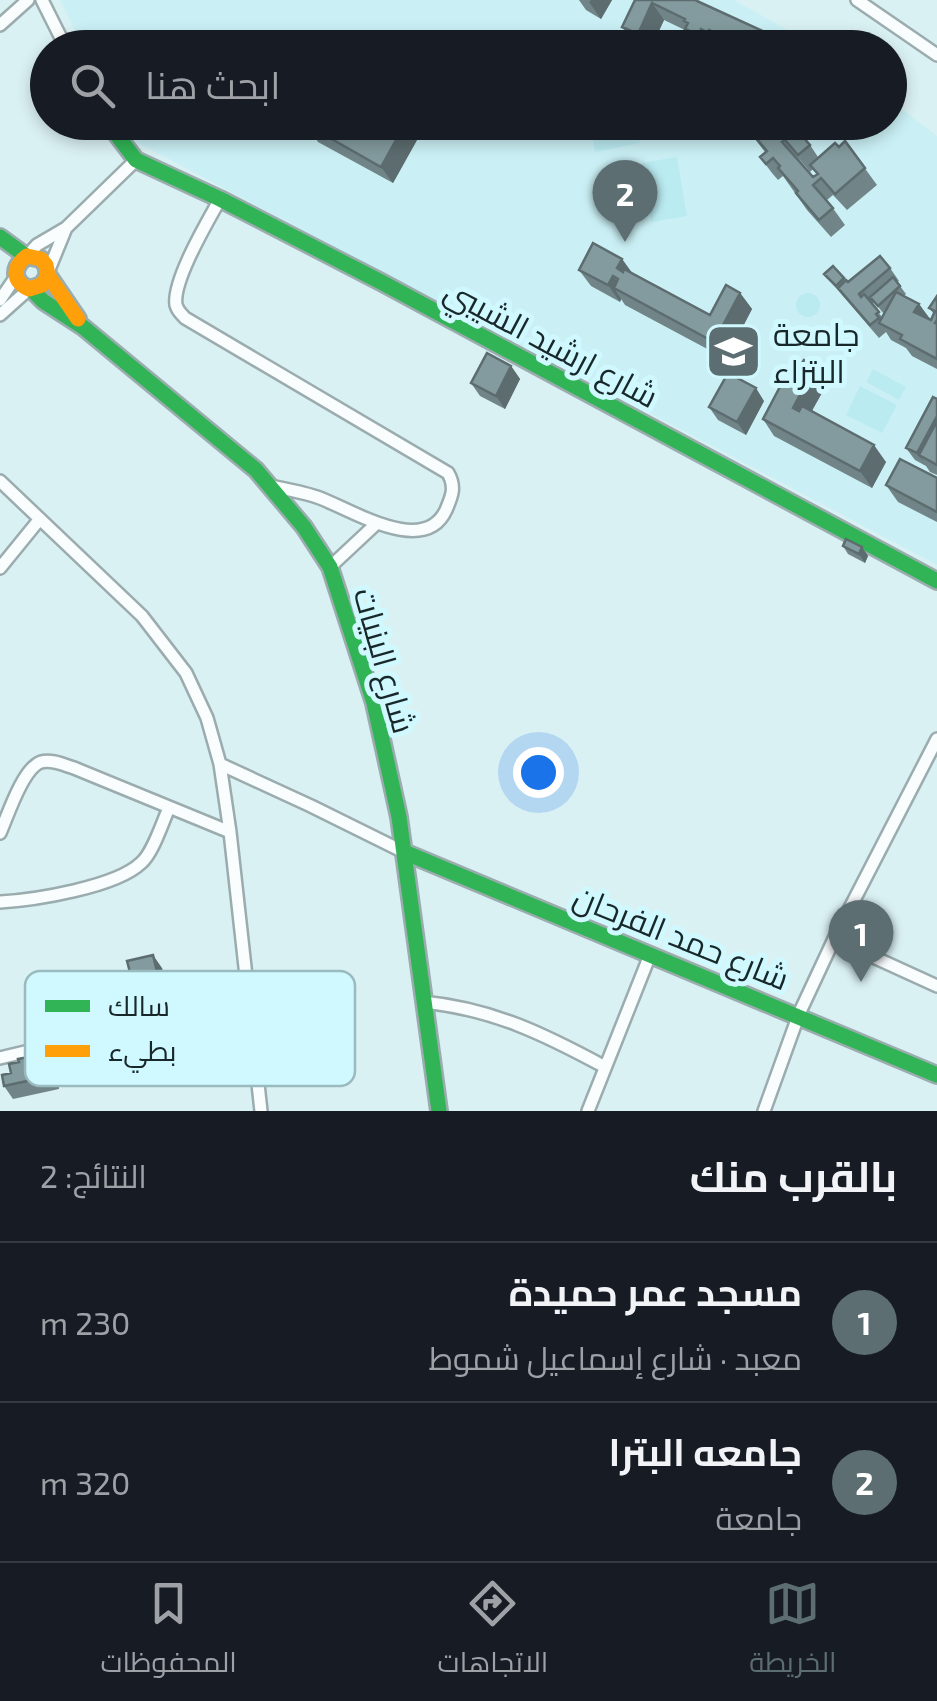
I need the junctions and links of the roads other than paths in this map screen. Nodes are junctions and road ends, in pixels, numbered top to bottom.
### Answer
1 (28, 0) edge
2 (42, 0) edge
3 (856, 0) edge
4 (0, 26) edge
5 (57, 30) edge
6 (899, 30) edge
7 (907, 35) edge
8 (937, 56) edge
9 (119, 140) edge
10 (136, 160) junction
11 (220, 198) junction
12 (66, 228) junction
13 (0, 237) edge
14 (0, 255) edge
15 (27, 256) junction
16 (48, 274) junction
17 (15, 276) junction
18 (30, 289) junction
19 (0, 300) edge
20 (0, 315) edge
21 (83, 326) junction
22 (0, 481) edge
23 (270, 486) junction
24 (39, 520) junction
25 (376, 524) junction
26 (330, 567) junction
27 (0, 568) edge
28 (937, 581) edge
29 (937, 740) edge
30 (220, 764) junction
31 (168, 808) junction
32 (230, 832) junction
33 (0, 833) edge
34 (404, 852) junction
35 (0, 902) edge
36 (834, 938) junction
37 (650, 955) junction
38 (245, 971) edge
39 (937, 986) edge
40 (423, 1002) junction
41 (800, 1014) junction
42 (25, 1052) edge
43 (0, 1058) edge
44 (605, 1067) junction
45 (937, 1074) edge
46 (259, 1086) edge
47 (262, 1111) edge
48 (439, 1111) edge
49 (588, 1111) edge
50 (764, 1111) edge

1 - 4 street
2 - 5 street
3 - 6 street
7 - 8 street
9 - 10 street
10 - 11 street, شارع ارشيد الشيبي
10 - 12 street
11 - 25 street
11 - 28 street, شارع ارشيد الشيبي
12 - 15 street
12 - 16 street
13 - 15 street
14 - 17 street
15 - 16 street
15 - 17 street
16 - 18 street
16 - 21 street, شارع البنيات
17 - 18 street
17 - 19 street
18 - 20 street
18 - 21 street, شارع البنيات
21 - 23 street, شارع البنيات
22 - 24 street
23 - 25 street
23 - 26 street, شارع البنيات
24 - 27 street
24 - 30 street
25 - 26 street
26 - 34 street, شارع البنيات
29 - 36 street
30 - 32 street
30 - 34 street
31 - 32 street
31 - 33 street
31 - 35 street
32 - 38 street
34 - 37 street, شارع حمد الفرحان
34 - 40 street, شارع البنيات
36 - 39 street
36 - 41 street
37 - 41 street, شارع حمد الفرحان
37 - 44 street
40 - 44 street
40 - 48 street, شارع البنيات
41 - 45 street, شارع حمد الفرحان
41 - 50 street
42 - 43 street
44 - 49 street
46 - 47 street

